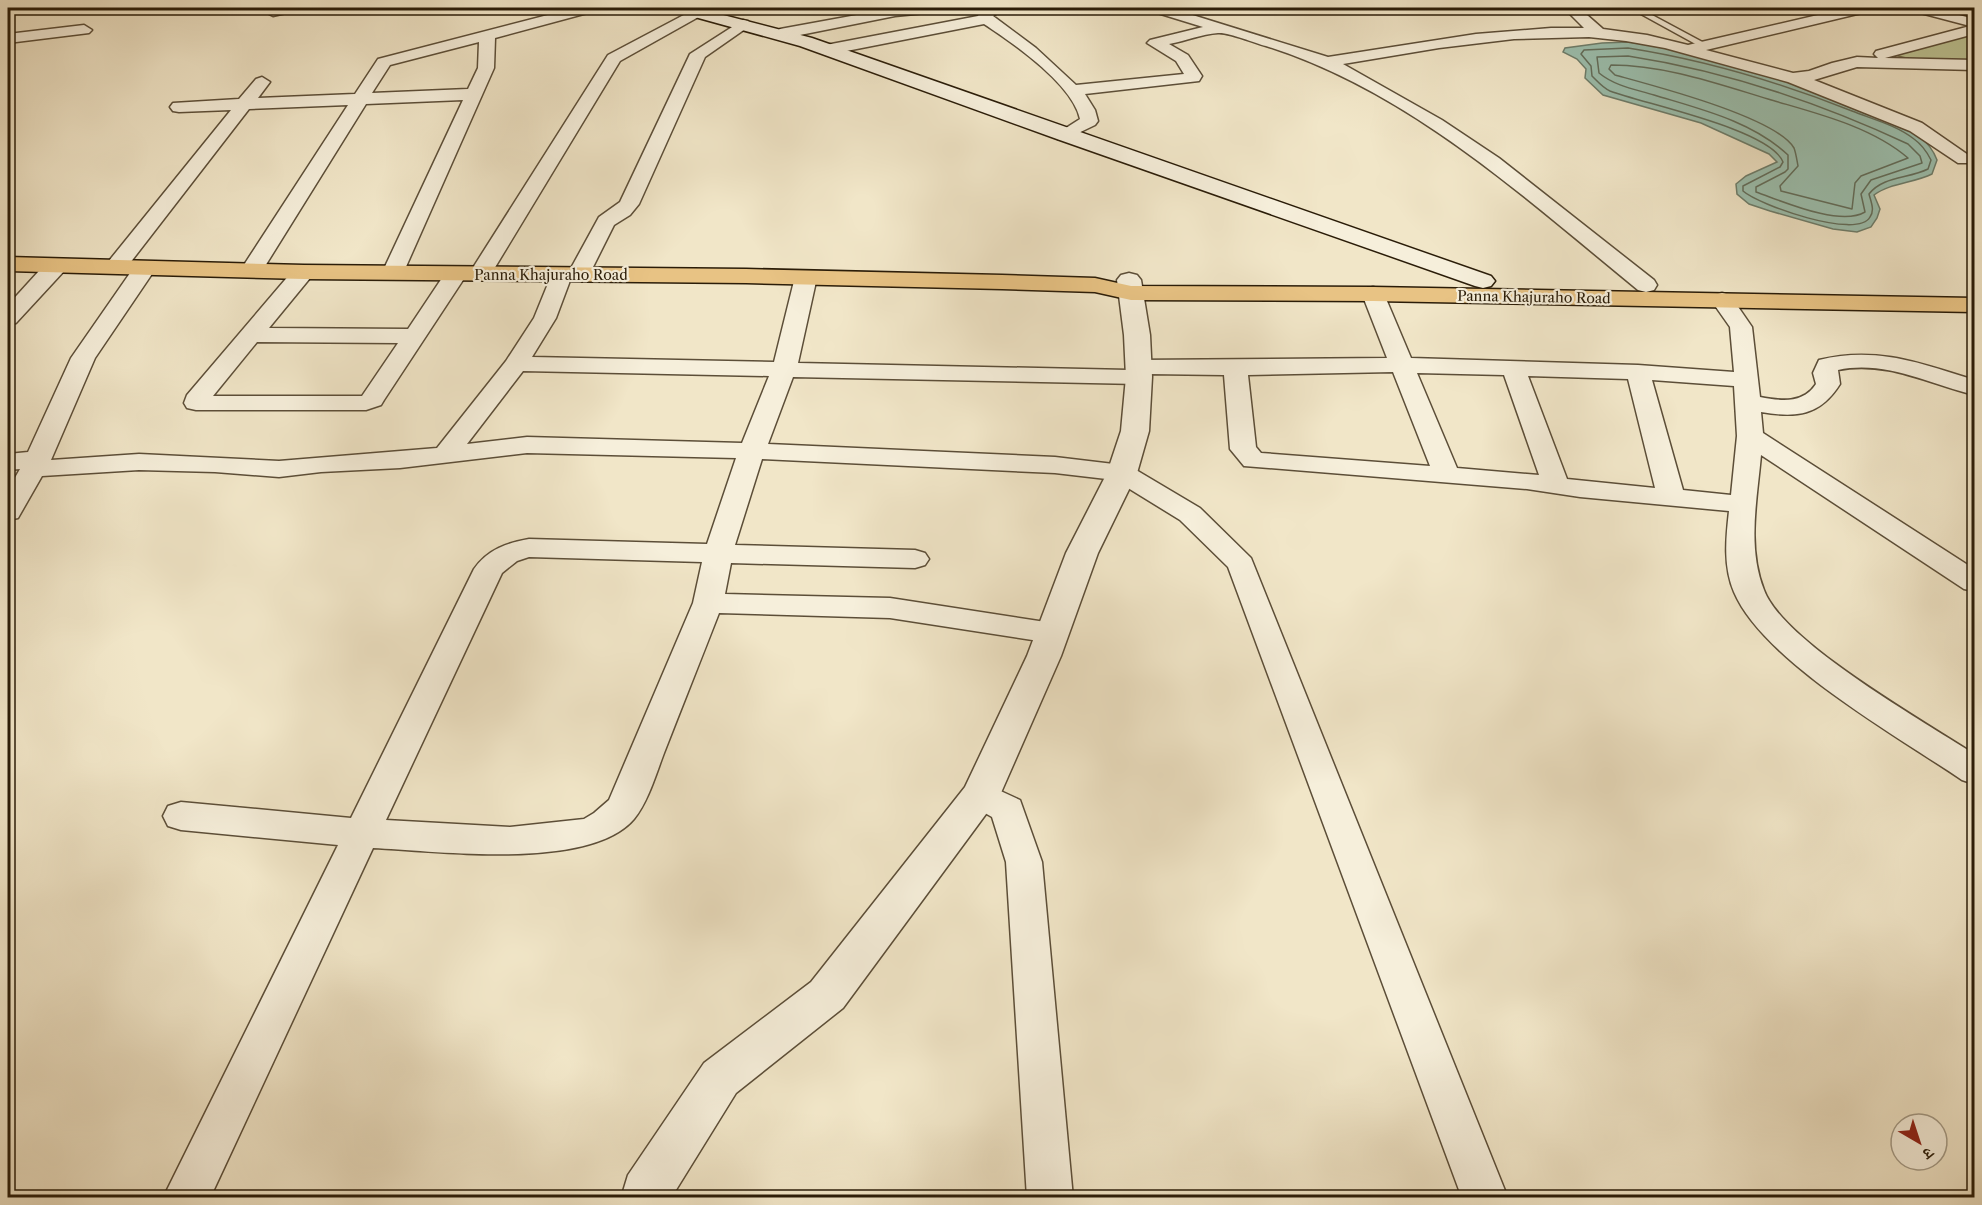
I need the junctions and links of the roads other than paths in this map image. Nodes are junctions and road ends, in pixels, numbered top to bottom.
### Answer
1 (304, 8) edge
2 (590, 8) edge
3 (936, 8) edge
4 (1156, 8) edge
5 (1571, 8) edge
6 (1634, 8) edge
7 (1865, 8) edge
8 (1918, 8) edge
9 (688, 10) edge
10 (891, 10) edge
11 (992, 11) edge
12 (273, 14) dead end
13 (1974, 23) edge
14 (743, 24) junction
15 (1228, 24) junction
16 (84, 30) dead end
17 (1974, 30) edge
18 (1598, 33) junction
19 (487, 34) junction
20 (780, 34) junction
21 (8, 39) edge
22 (1697, 47) junction
23 (826, 50) junction
24 (1327, 62) junction
25 (1857, 62) junction
26 (1974, 65) edge
27 (1793, 78) junction
28 (261, 82) dead end
29 (1074, 90) junction
30 (475, 94) junction
31 (361, 98) junction
32 (244, 104) junction
33 (179, 107) dead end
34 (1064, 135) junction
35 (1965, 159) dead end
36 (8, 264) edge
37 (57, 265) junction
38 (116, 267) junction
39 (145, 268) junction
40 (251, 271) junction
41 (304, 272) junction
42 (393, 273) junction
43 (456, 274) junction
44 (480, 274) junction
45 (570, 274) junction
46 (806, 277) junction
47 (1483, 281) junction
48 (1646, 285) junction
49 (1118, 286) junction
50 (1974, 290) edge
51 (1373, 294) junction
52 (1722, 300) junction
53 (1974, 305) edge
54 (8, 318) edge
55 (251, 335) junction
56 (415, 336) junction
57 (516, 364) junction
58 (1401, 365) junction
59 (1235, 368) junction
60 (1513, 368) junction
61 (784, 370) junction
62 (1139, 372) junction
63 (1638, 372) junction
64 (1974, 388) edge
65 (1747, 391) junction
66 (1750, 436) junction
67 (752, 451) junction
68 (447, 454) junction
69 (26, 463) edge
70 (1122, 473) junction
71 (1447, 476) junction
72 (1556, 485) junction
73 (1671, 496) junction
74 (1743, 504) junction
75 (8, 512) edge
76 (718, 554) junction
77 (915, 559) dead end
78 (1974, 582) edge
79 (708, 603) junction
80 (1052, 633) junction
81 (1974, 771) edge
82 (981, 795) junction
83 (181, 816) dead end
84 (360, 833) junction
85 (186, 1197) edge
86 (646, 1197) edge
87 (1050, 1197) edge
88 (1485, 1197) edge

1 - 12 lane
2 - 19 street
3 - 10 street
4 - 15 street
5 - 18 street
6 - 22 lane
7 - 22 street
8 - 13 street
9 - 14 main road
9 - 44 street
10 - 20 street
11 - 23 street
11 - 29 street
14 - 20 main road
14 - 45 street
15 - 24 street
15 - 29 street
16 - 21 street
17 - 25 street
18 - 22 street
18 - 24 street
19 - 30 street
19 - 31 street
20 - 23 main road
22 - 27 street
23 - 34 main road
24 - 48 street
25 - 26 street
25 - 27 street
27 - 35 street
28 - 32 street
29 - 34 street
30 - 31 street
30 - 42 street
31 - 32 street
31 - 40 street
32 - 33 street
32 - 38 street
34 - 47 main road
36 - 37 main road, Panna Khajuraho Road
37 - 38 main road, Panna Khajuraho Road
37 - 54 street
38 - 39 main road, Panna Khajuraho Road
39 - 40 main road, Panna Khajuraho Road
39 - 69 street
40 - 41 main road, Panna Khajuraho Road
41 - 42 main road, Panna Khajuraho Road
41 - 55 street
42 - 43 main road, Panna Khajuraho Road
43 - 44 main road, Panna Khajuraho Road
43 - 56 street
44 - 45 main road, Panna Khajuraho Road
45 - 46 main road, Panna Khajuraho Road
45 - 57 street
46 - 49 main road, Panna Khajuraho Road
46 - 61 street
47 - 48 main road, Panna Khajuraho Road
47 - 49 main road, Panna Khajuraho Road
48 - 50 main road, Panna Khajuraho Road
49 - 51 main road, Panna Khajuraho Road
49 - 62 main road
51 - 52 main road, Panna Khajuraho Road
51 - 58 street
52 - 53 main road, Panna Khajuraho Road
52 - 65 street
55 - 56 street
55 - 56 street
57 - 61 street
57 - 68 street
58 - 59 street
58 - 60 street
58 - 71 street
59 - 62 street
59 - 71 street
60 - 63 street
60 - 72 street
61 - 62 street
61 - 67 street
62 - 70 main road
63 - 65 street
63 - 73 street
64 - 65 street
65 - 66 street
66 - 74 street
66 - 78 street
67 - 68 street
67 - 70 street
67 - 76 street
68 - 69 street
69 - 75 street
70 - 80 main road
70 - 88 street
71 - 72 street
72 - 73 street
73 - 74 street
74 - 81 street
76 - 77 street
76 - 79 street
76 - 84 street
79 - 80 street
79 - 84 street
80 - 82 main road
82 - 86 main road
82 - 87 street
83 - 84 street
84 - 85 street

